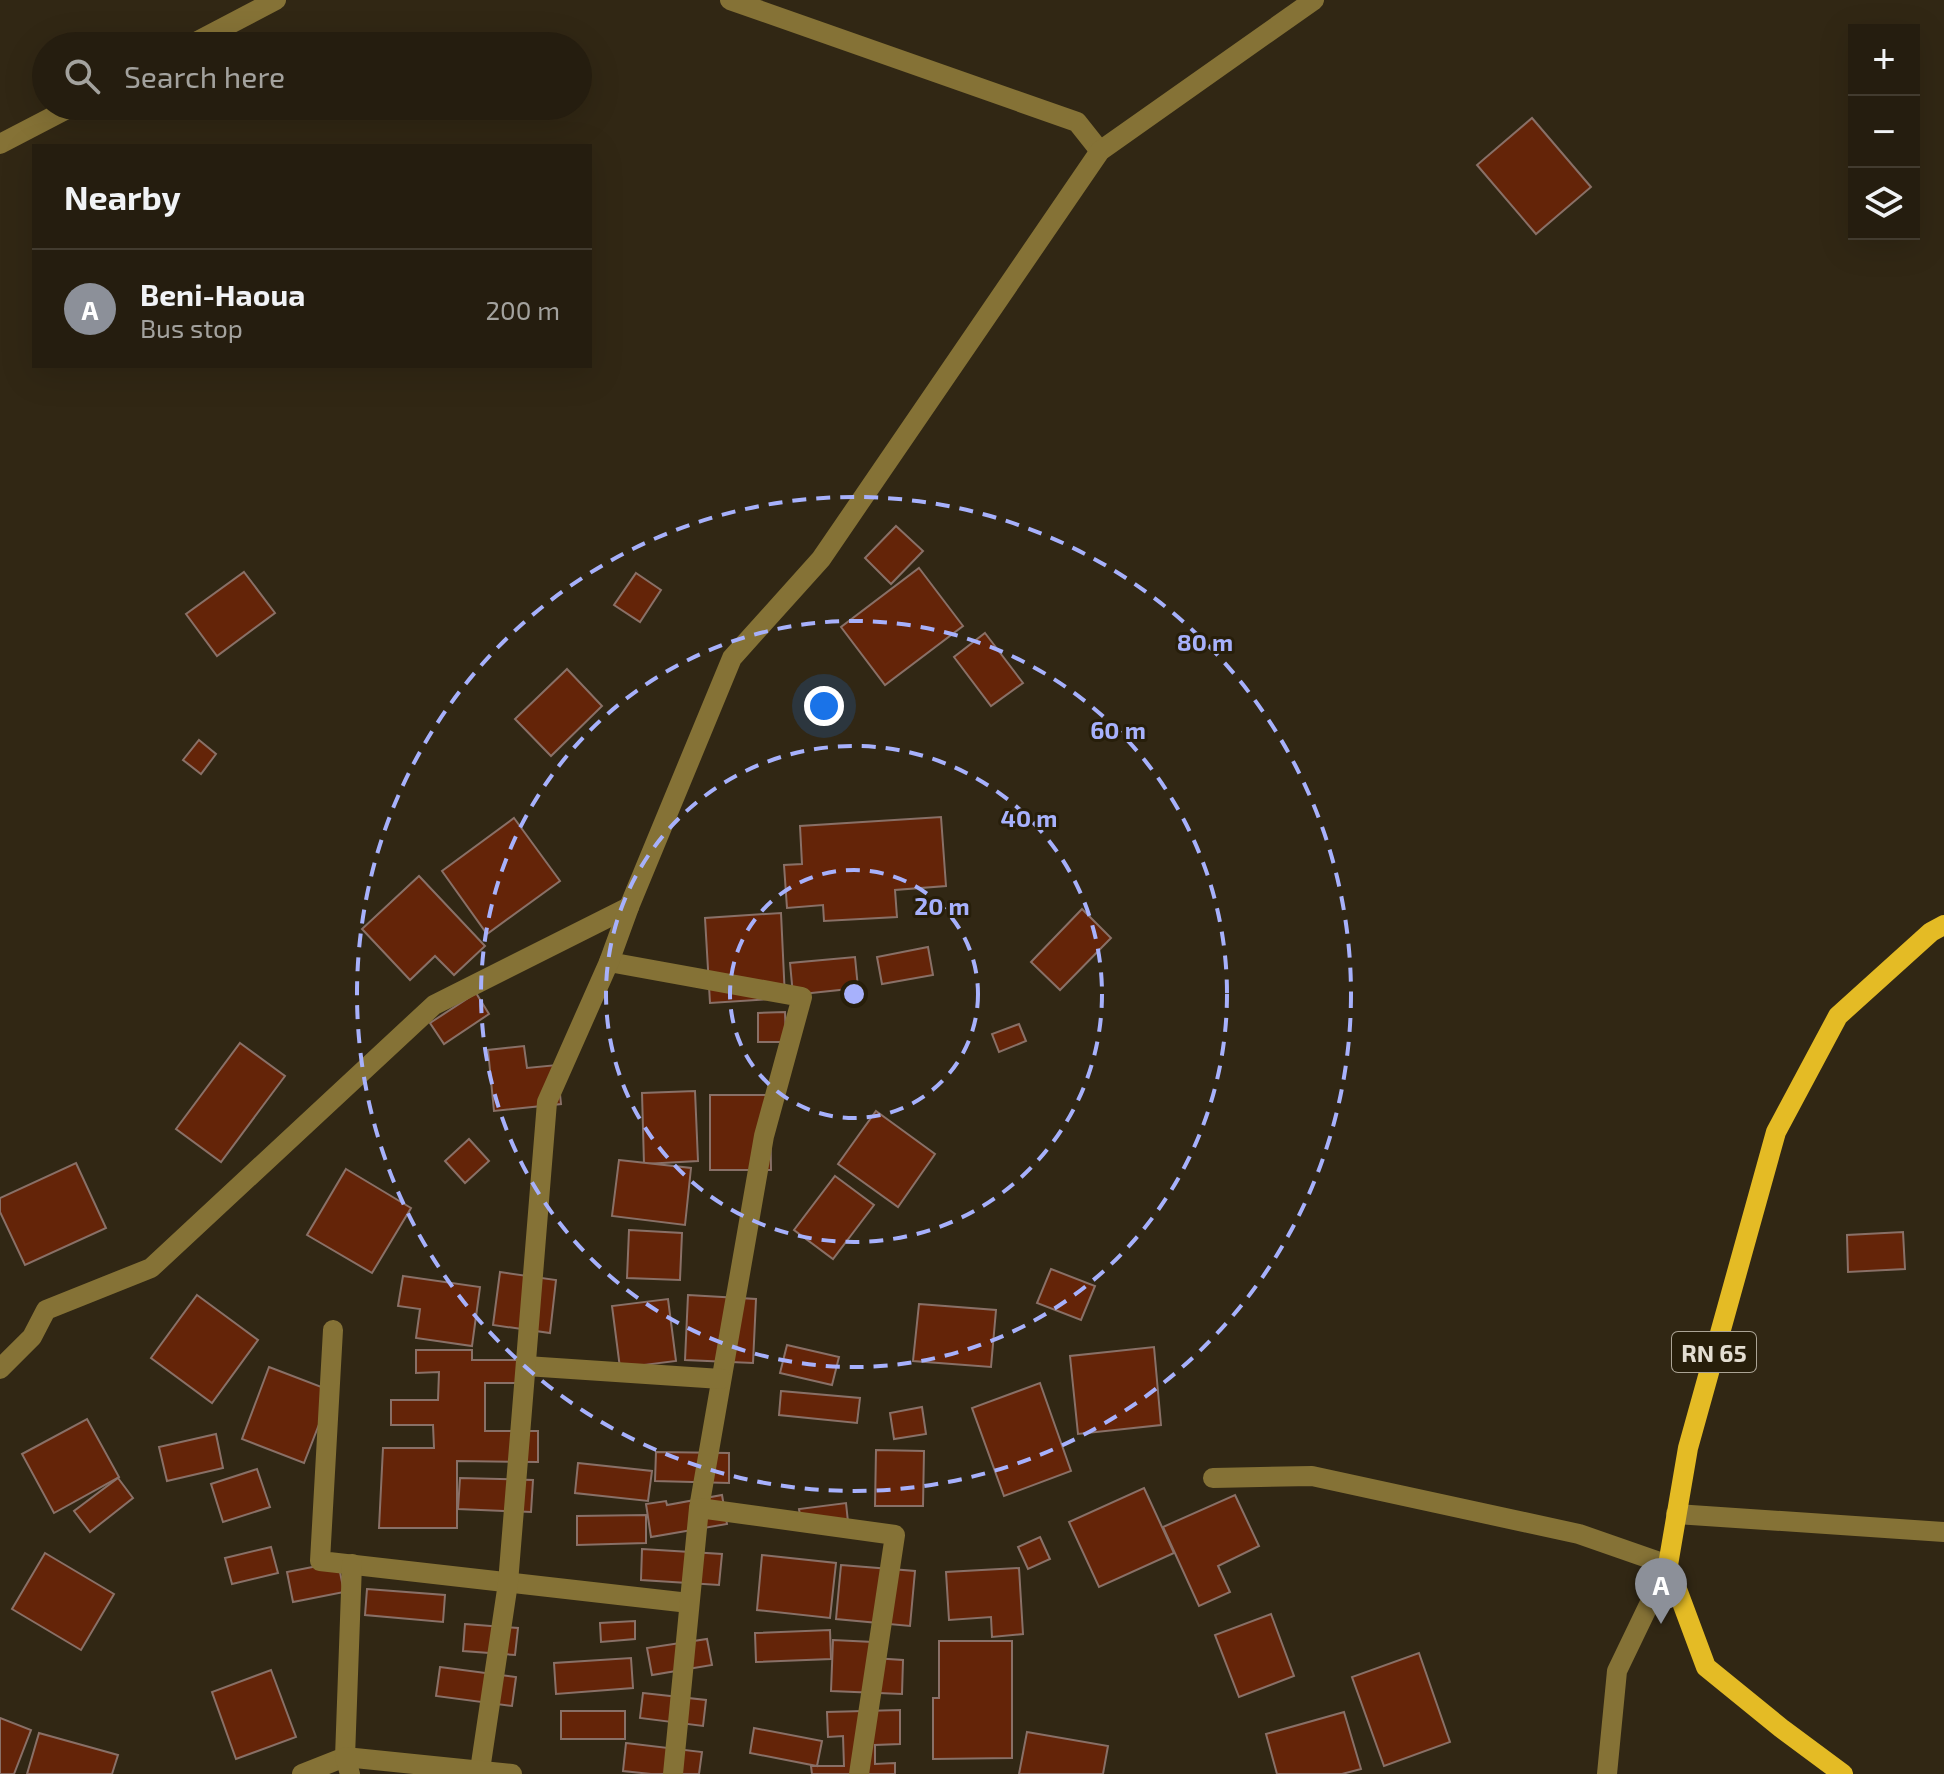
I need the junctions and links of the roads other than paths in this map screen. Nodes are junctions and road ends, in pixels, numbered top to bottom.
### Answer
1 (276, 0) edge
2 (730, 0) edge
3 (1314, 0) edge
4 (215, 32) edge
5 (46, 120) edge
6 (0, 144) edge
7 (1100, 151) junction
8 (629, 907) junction
9 (1944, 925) edge
10 (609, 962) junction
11 (333, 1330) dead end
12 (526, 1366) junction
13 (0, 1369) edge
14 (721, 1379) junction
15 (1213, 1478) dead end
16 (699, 1508) junction
17 (1676, 1514) junction
18 (1944, 1532) edge
19 (352, 1564) junction
20 (1668, 1565) junction
21 (508, 1583) junction
22 (689, 1603) junction
23 (348, 1766) edge
24 (480, 1770) junction
25 (302, 1774) edge
26 (512, 1774) edge
27 (673, 1774) edge
28 (859, 1774) edge
29 (1607, 1774) edge
30 (1843, 1774) edge

1 - 4 street
2 - 7 street
3 - 7 street
5 - 6 street
7 - 8 street
8 - 10 street
8 - 13 street
9 - 17 main road, RN 65
10 - 12 street
10 - 14 street
11 - 19 street
12 - 14 street
12 - 21 street
14 - 16 street
15 - 20 street
16 - 22 street
16 - 28 street
17 - 18 street
17 - 20 main road, RN 65
19 - 21 street
19 - 23 street
20 - 29 street
20 - 30 main road, RN 65
21 - 22 street
21 - 24 street
22 - 27 street
23 - 24 street
23 - 25 street
24 - 26 street

